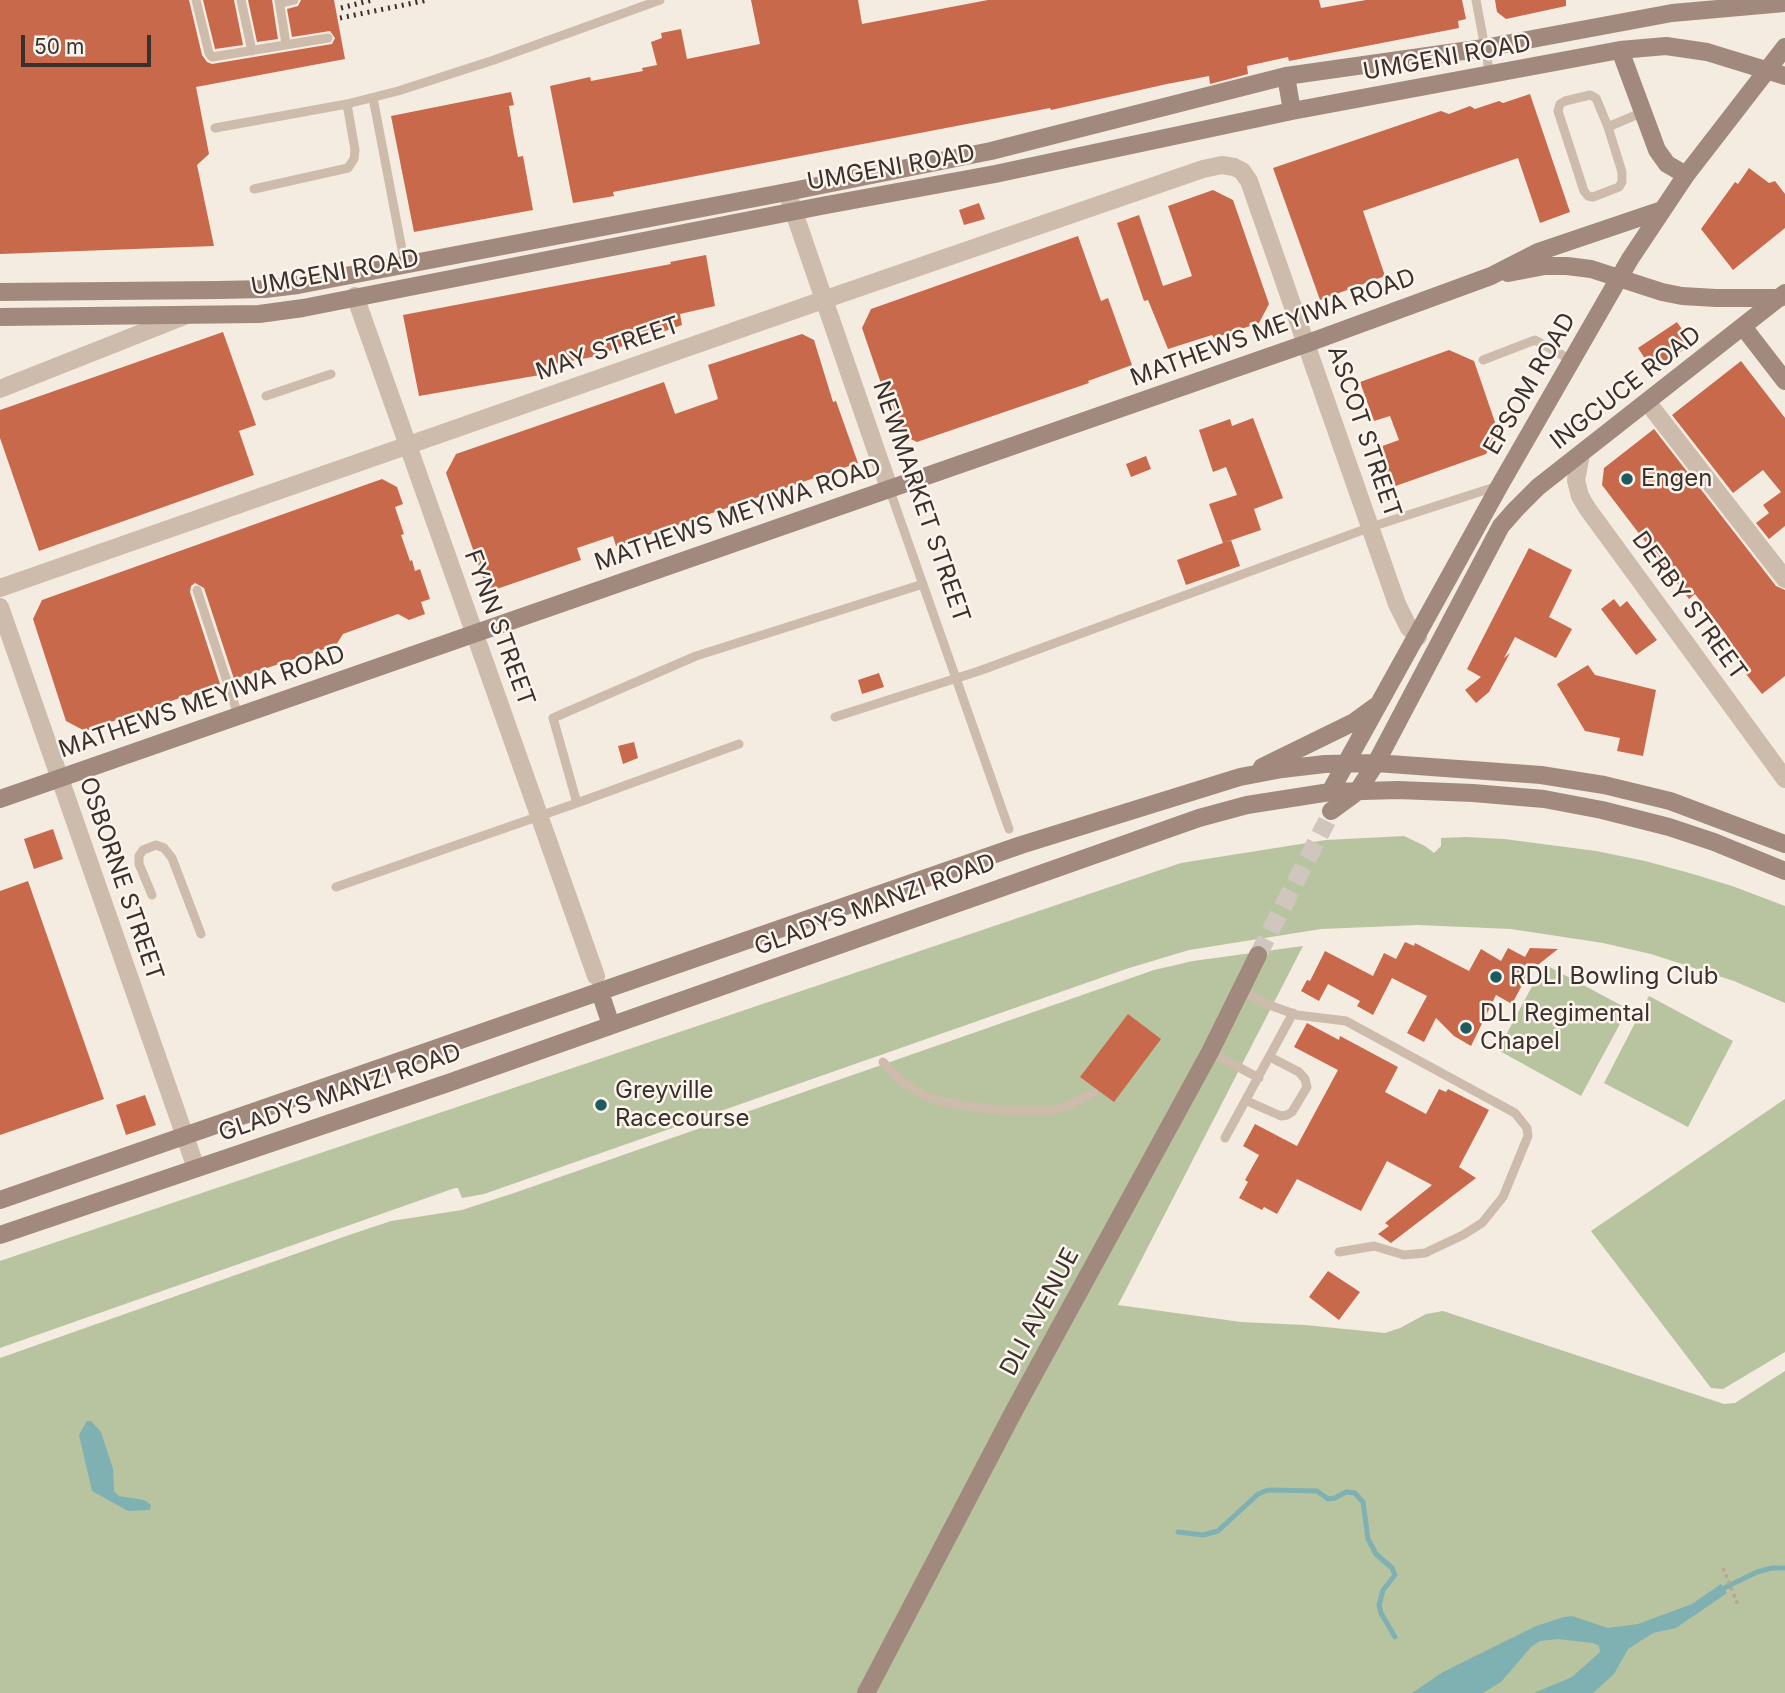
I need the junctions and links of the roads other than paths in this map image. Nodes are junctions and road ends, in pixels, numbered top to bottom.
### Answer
1 (196, 0) edge
2 (241, 0) edge
3 (295, 0) edge
4 (660, 0) edge
5 (1476, 0) edge
6 (279, 1) edge
7 (1785, 3) edge
8 (328, 38) dead end
9 (286, 44) junction
10 (1785, 47) edge
11 (1484, 48) junction
12 (1620, 50) junction
13 (252, 51) junction
14 (1766, 70) junction
15 (1490, 75) junction
16 (1286, 76) junction
17 (1785, 76) edge
18 (373, 98) junction
19 (347, 104) junction
20 (1292, 111) junction
21 (1643, 112) junction
22 (1608, 127) junction
23 (215, 128) dead end
24 (991, 150) junction
25 (917, 165) junction
26 (1234, 167) joint
27 (995, 174) junction
28 (1686, 175) junction
29 (866, 176) junction
30 (921, 187) junction
31 (254, 189) dead end
32 (787, 192) junction
33 (870, 197) junction
34 (1662, 210) junction
35 (793, 211) junction
36 (405, 265) junction
37 (1491, 276) junction
38 (1618, 278) junction
39 (0, 292) edge
40 (1782, 295) edge
41 (355, 296) junction
42 (825, 299) junction
43 (187, 315) junction
44 (0, 317) edge
45 (1744, 328) junction
46 (1308, 343) junction
47 (1483, 360) dead end
48 (1572, 360) junction
49 (331, 374) dead end
50 (1785, 381) edge
51 (0, 389) edge
52 (266, 397) dead end
53 (1648, 403) junction
54 (407, 445) junction
55 (1581, 454) junction
56 (1500, 485) junction
57 (889, 488) junction
58 (1371, 527) junction
59 (1785, 579) edge
60 (923, 584) junction
61 (0, 587) edge
62 (197, 590) dead end
63 (0, 607) edge
64 (476, 632) junction
65 (1418, 636) junction
66 (956, 677) junction
67 (1381, 702) junction
68 (238, 715) junction
69 (835, 717) dead end
70 (739, 744) dead end
71 (1376, 763) junction
72 (1347, 764) junction
73 (1240, 777) junction
74 (61, 778) junction
75 (1785, 779) edge
76 (1330, 792) junction
77 (1357, 792) junction
78 (0, 799) edge
79 (578, 803) junction
80 (540, 816) junction
81 (1009, 829) dead end
82 (1785, 844) edge
83 (1021, 845) junction
84 (1785, 871) edge
85 (1032, 876) junction
86 (336, 887) dead end
87 (152, 895) dead end
88 (201, 934) dead end
89 (1258, 955) tunnel mouth
90 (598, 984) junction
91 (1241, 991) junction
92 (1293, 1013) junction
93 (611, 1025) junction
94 (1210, 1052) junction
95 (1270, 1057) junction
96 (883, 1062) dead end
97 (1259, 1078) junction
98 (1093, 1093) dead end
99 (1247, 1101) junction
100 (184, 1136) junction
101 (1225, 1138) dead end
102 (195, 1168) junction
103 (0, 1200) edge
104 (0, 1235) edge
105 (1339, 1252) dead end
106 (866, 1693) edge

1 - 13 lane
2 - 13 lane
3 - 6 lane
4 - 18 lane
5 - 11 lane
6 - 9 lane
7 - 11 main road, UMGENI ROAD
8 - 9 lane
9 - 13 lane
10 - 14 main road, EPSOM ROAD
11 - 15 lane
11 - 16 main road, UMGENI ROAD
12 - 14 main road, UMGENI ROAD
12 - 15 main road, UMGENI ROAD
12 - 21 main road
14 - 17 main road, UMGENI ROAD
14 - 28 main road, EPSOM ROAD
15 - 20 main road, UMGENI ROAD
16 - 20 main road
16 - 24 main road, UMGENI ROAD
18 - 19 lane
18 - 36 lane
19 - 23 lane
19 - 31 lane
20 - 27 main road, UMGENI ROAD
21 - 22 lane
21 - 28 main road
22 - 22 lane
24 - 25 main road, UMGENI ROAD
24 - 27 main road
25 - 29 main road, UMGENI ROAD
25 - 30 main road
26 - 42 street, MAY STREET
26 - 46 street, ASCOT STREET
27 - 30 main road, UMGENI ROAD
28 - 34 main road, EPSOM ROAD
29 - 32 main road, UMGENI ROAD
29 - 33 main road
30 - 33 main road, UMGENI ROAD
32 - 35 street, NEWMARKET STREET
32 - 36 main road, UMGENI ROAD
33 - 35 main road, UMGENI ROAD
34 - 37 main road, MATHEWS MEYIWA ROAD
34 - 38 main road, EPSOM ROAD
35 - 41 main road, UMGENI ROAD
35 - 42 street, NEWMARKET STREET
36 - 39 main road, UMGENI ROAD
37 - 38 main road, MATHEWS MEYIWA ROAD
37 - 46 main road, MATHEWS MEYIWA ROAD
38 - 40 main road, MATHEWS MEYIWA ROAD
38 - 48 main road, EPSOM ROAD
40 - 45 main road, INGCUCE ROAD
41 - 43 main road, UMGENI ROAD
41 - 54 street, FYNN STREET
42 - 54 street, MAY STREET
42 - 57 street, NEWMARKET STREET
43 - 44 main road, UMGENI ROAD
43 - 51 street
45 - 50 main road
45 - 53 main road, INGCUCE ROAD
46 - 57 main road, MATHEWS MEYIWA ROAD
46 - 58 street, ASCOT STREET
47 - 48 lane
48 - 56 main road, EPSOM ROAD
49 - 52 lane
53 - 55 main road, INGCUCE ROAD
53 - 59 street
54 - 61 street, MAY STREET
54 - 64 street, FYNN STREET
55 - 71 main road, INGCUCE ROAD
55 - 75 street, DERBY STREET
56 - 58 lane
56 - 65 main road, EPSOM ROAD
57 - 60 lane, NEWMARKET STREET
57 - 64 main road, MATHEWS MEYIWA ROAD
58 - 65 street, ASCOT STREET
58 - 66 lane
60 - 66 lane, NEWMARKET STREET
60 - 79 lane
62 - 68 lane
63 - 74 street, OSBORNE STREET
64 - 68 main road, MATHEWS MEYIWA ROAD
64 - 80 street, FYNN STREET
65 - 67 main road, EPSOM ROAD
66 - 69 lane
66 - 81 lane, NEWMARKET STREET
67 - 72 main road, EPSOM ROAD
67 - 73 main road
68 - 74 main road, MATHEWS MEYIWA ROAD
70 - 79 lane
71 - 72 main road, GLADYS MANZI ROAD
71 - 77 main road
71 - 82 main road, GLADYS MANZI ROAD
72 - 73 main road, GLADYS MANZI ROAD
72 - 76 main road, EPSOM ROAD
73 - 83 main road, GLADYS MANZI ROAD
74 - 78 main road, MATHEWS MEYIWA ROAD
74 - 100 street, OSBORNE STREET
76 - 77 main road, GLADYS MANZI ROAD
76 - 77 main road
76 - 85 main road, GLADYS MANZI ROAD
77 - 84 main road, GLADYS MANZI ROAD
79 - 80 lane
80 - 86 lane
80 - 90 street, FYNN STREET
83 - 85 main road
83 - 90 main road, GLADYS MANZI ROAD
85 - 93 main road, GLADYS MANZI ROAD
87 - 88 lane
89 - 91 main road, DLI AVENUE
90 - 93 main road
90 - 100 main road, GLADYS MANZI ROAD
91 - 92 lane
91 - 94 main road, DLI AVENUE
92 - 95 lane
92 - 105 lane
93 - 102 main road, GLADYS MANZI ROAD
94 - 97 lane
94 - 106 main road, DLI AVENUE
95 - 97 lane
95 - 99 lane
96 - 98 lane
97 - 99 lane
99 - 101 lane
100 - 102 street, OSBORNE STREET
100 - 103 main road, GLADYS MANZI ROAD
102 - 104 main road, GLADYS MANZI ROAD

